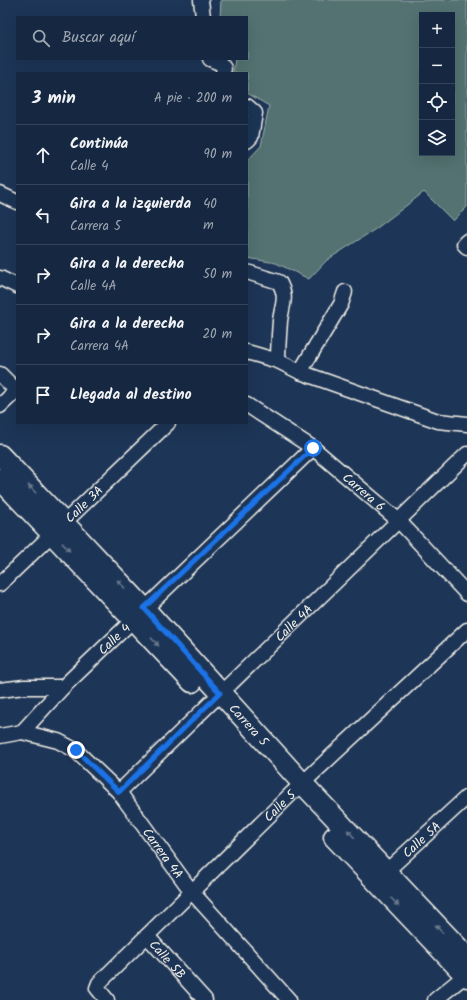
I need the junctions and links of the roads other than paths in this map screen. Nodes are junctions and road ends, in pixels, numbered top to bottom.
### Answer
1 (201, 0) edge
2 (202, 16) edge
3 (212, 60) edge
4 (223, 72) edge
5 (248, 107) edge
6 (248, 140) edge
7 (0, 194) edge
8 (16, 202) edge
9 (248, 272) edge
10 (0, 278) edge
11 (16, 286) edge
12 (345, 292) dead end
13 (248, 352) edge
14 (278, 361) junction
15 (300, 372) junction
16 (0, 374) edge
17 (16, 389) edge
18 (16, 391) edge
19 (0, 406) edge
20 (248, 406) edge
21 (167, 424) edge
22 (467, 424) edge
23 (313, 448) junction
24 (467, 454) edge
25 (0, 455) edge
26 (0, 479) edge
27 (399, 520) junction
28 (58, 527) junction
29 (0, 584) edge
30 (467, 594) edge
31 (139, 614) junction
32 (467, 630) edge
33 (63, 687) junction
34 (0, 690) edge
35 (216, 698) junction
36 (22, 732) junction
37 (0, 736) edge
38 (298, 788) junction
39 (119, 792) junction
40 (467, 796) edge
41 (380, 876) junction
42 (192, 892) junction
43 (147, 936) junction
44 (467, 971) edge
45 (106, 1000) edge
46 (205, 1000) edge
47 (289, 1000) edge
48 (435, 1000) edge

1 - 2 street
3 - 4 street
5 - 6 street
7 - 8 street
9 - 14 street
10 - 11 street
12 - 15 street
13 - 14 street
14 - 15 street
15 - 22 street
16 - 17 street
18 - 19 street
20 - 23 street, Carrera 6
21 - 28 street, Calle 3A
23 - 27 street, Carrera 6
23 - 31 street, Calle 4
24 - 27 street, Calle 4A
28 -> 25 street, Carrera 5
26 - 28 street, Carrera 5
27 - 30 street, Carrera 6
27 - 35 street, Calle 4A
28 - 29 street, Calle 3A
28 - 31 street, Carrera 5
31 - 33 street, Calle 4
31 - 35 street, Carrera 5
32 - 38 street, Calle 5
33 - 34 street
33 - 36 street, Calle 4
35 - 38 street, Carrera 5
35 - 39 street, Calle 4A
36 - 37 street
36 - 39 street, Carrera 4A
38 - 41 street, Carrera 5
38 - 42 street, Calle 5
39 - 42 street, Carrera 4A
40 - 41 street, Calle 5A
41 - 44 street, Carrera 5
42 - 43 street, Calle 5
42 - 47 street, Carrera 4A
43 - 45 street, Calle 5
43 - 46 street, Calle 5B
44 - 48 street

